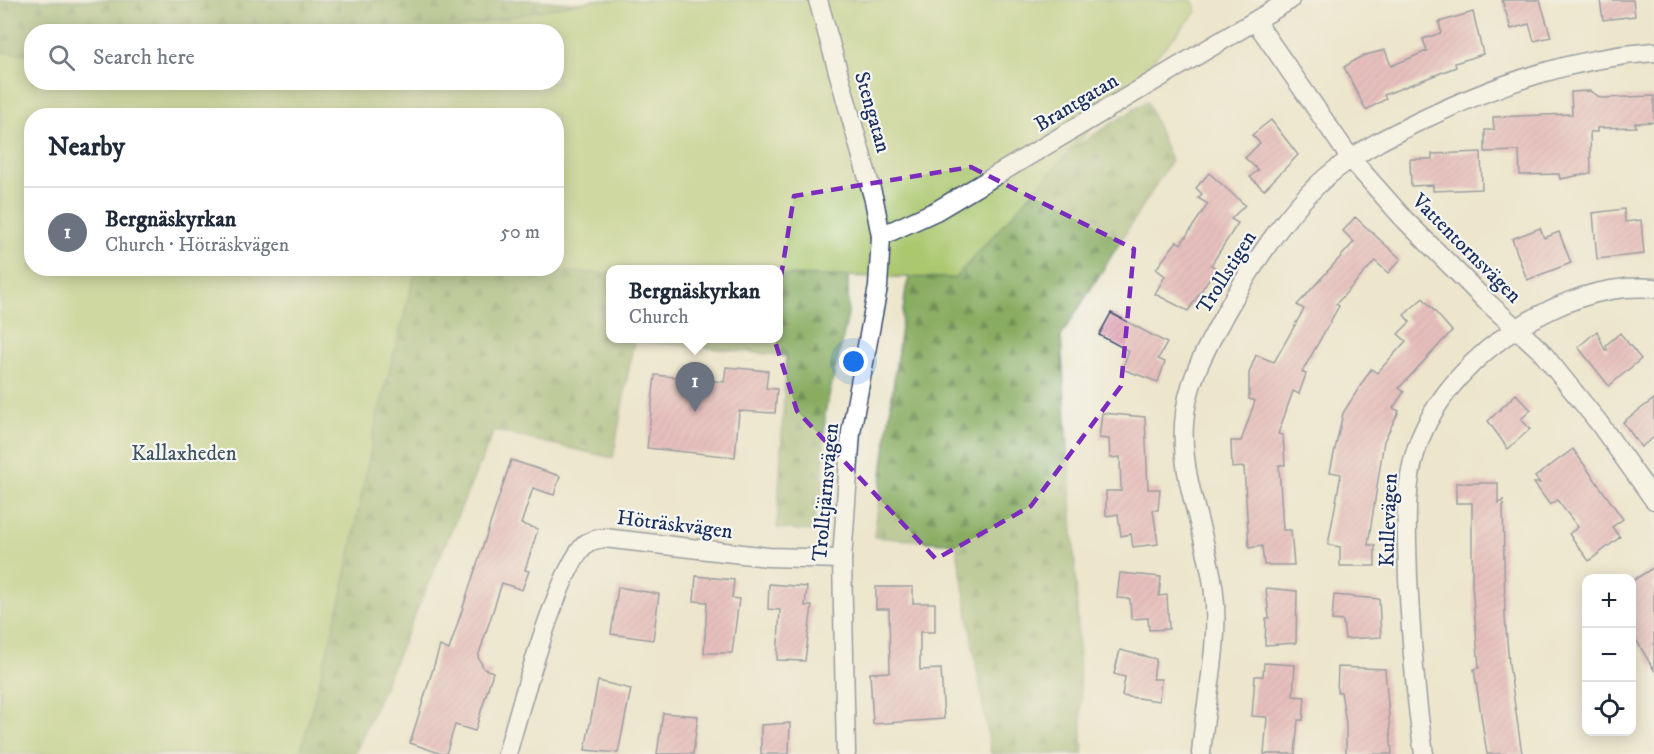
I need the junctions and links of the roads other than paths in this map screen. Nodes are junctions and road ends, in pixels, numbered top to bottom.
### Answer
1 (818, 0) edge
2 (1290, 0) edge
3 (1256, 22) junction
4 (1654, 52) edge
5 (1352, 159) junction
6 (881, 236) junction
7 (1654, 288) edge
8 (1517, 328) junction
9 (1654, 500) edge
10 (842, 559) junction
11 (507, 754) edge
12 (846, 754) edge
13 (1201, 754) edge
14 (1424, 754) edge

1 - 6 street, Stengatan
2 - 3 street, Brantgatan
3 - 5 street, Vattentornsvägen
3 - 6 street, Brantgatan
4 - 5 street, Trollstigen
5 - 8 street, Vattentornsvägen
5 - 13 street, Trollstigen
6 - 10 street, Trolltjärnsvägen
7 - 8 street, Kullevägen
8 - 9 street, Vattentornsvägen
8 - 14 street, Kullevägen
10 - 11 street, Höträskvägen
10 - 12 street, Trolltjärnsvägen

